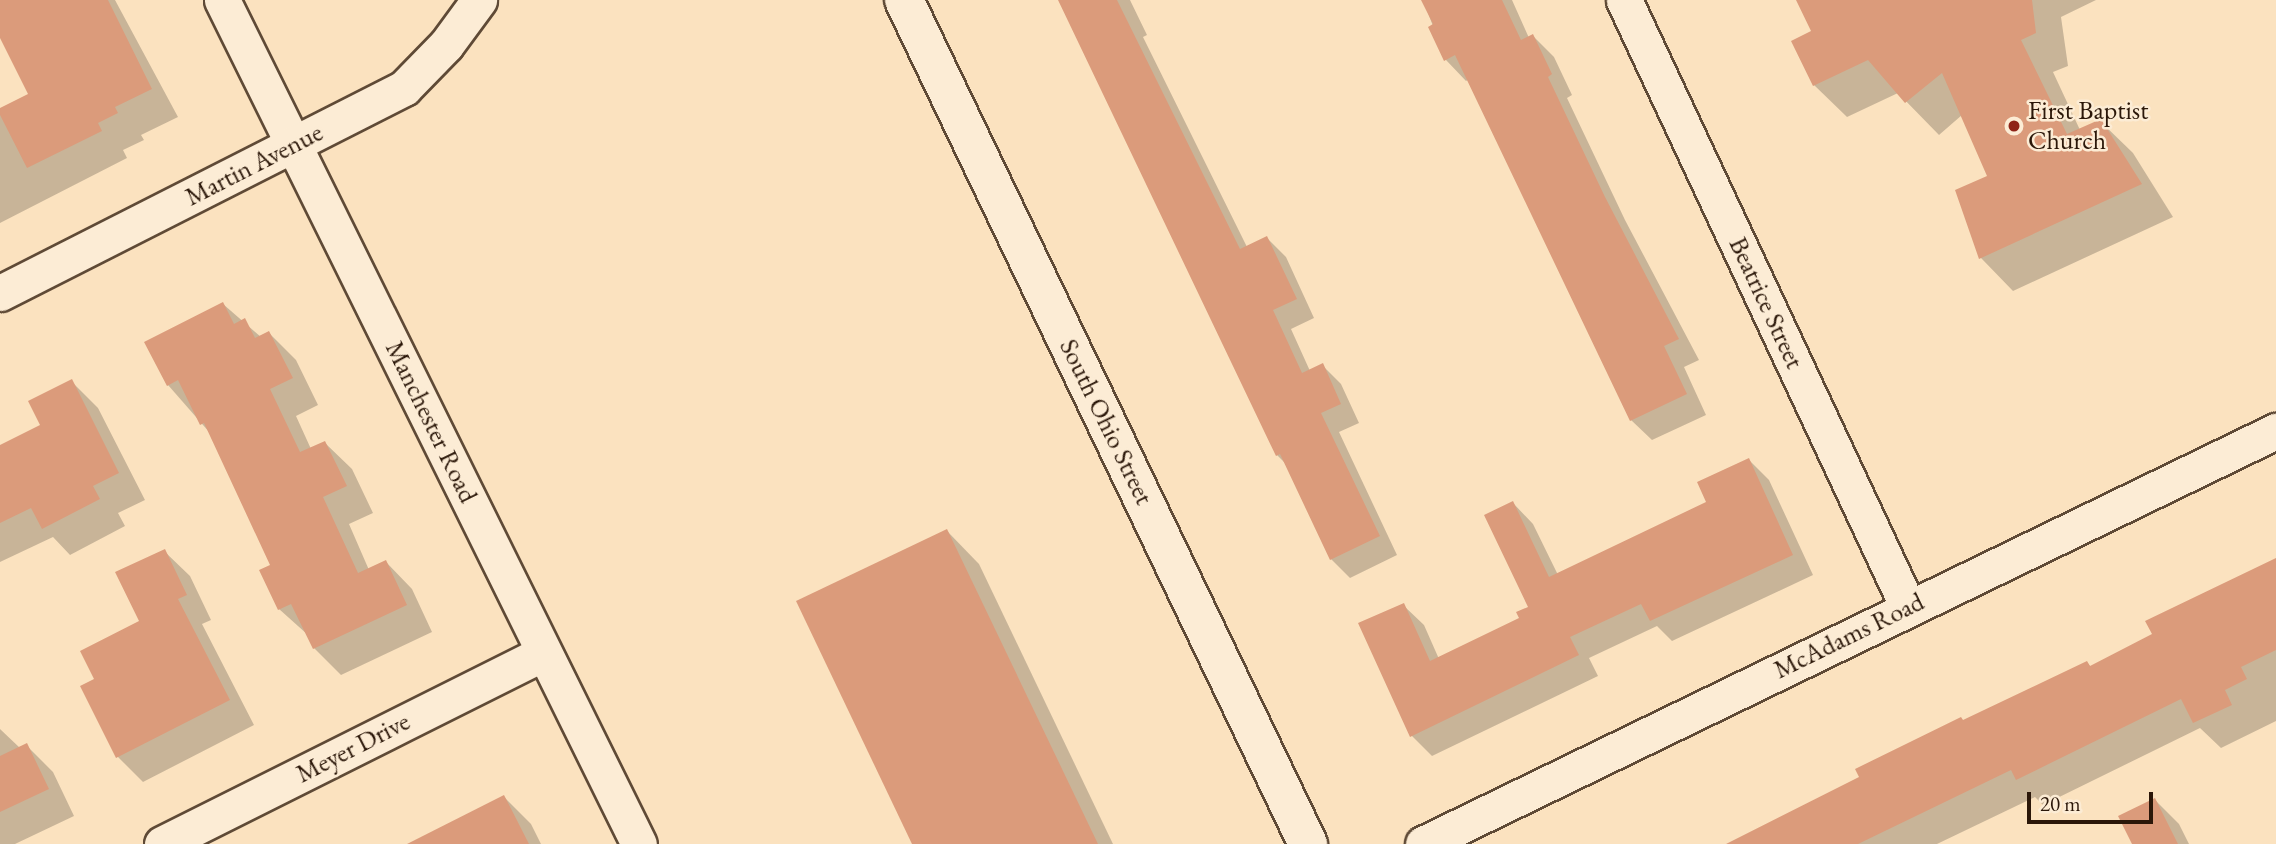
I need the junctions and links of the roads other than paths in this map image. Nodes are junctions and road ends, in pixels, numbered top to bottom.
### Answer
1 (222, 0) edge
2 (479, 0) edge
3 (904, 0) edge
4 (1624, 0) edge
5 (295, 145) junction
6 (0, 293) edge
7 (2276, 431) edge
8 (1908, 607) junction
9 (544, 653) junction
10 (162, 844) edge
11 (639, 844) edge
12 (1308, 844) edge
13 (1423, 844) edge

1 - 5 street, Manchester Road
2 - 5 street, Martin Avenue
3 - 12 main road, South Ohio Street
4 - 8 street, Beatrice Street
5 - 6 street, Martin Avenue
5 - 9 street, Manchester Road
7 - 8 street, McAdams Road
8 - 13 street, McAdams Road
9 - 10 street, Meyer Drive
9 - 11 street, Manchester Road

